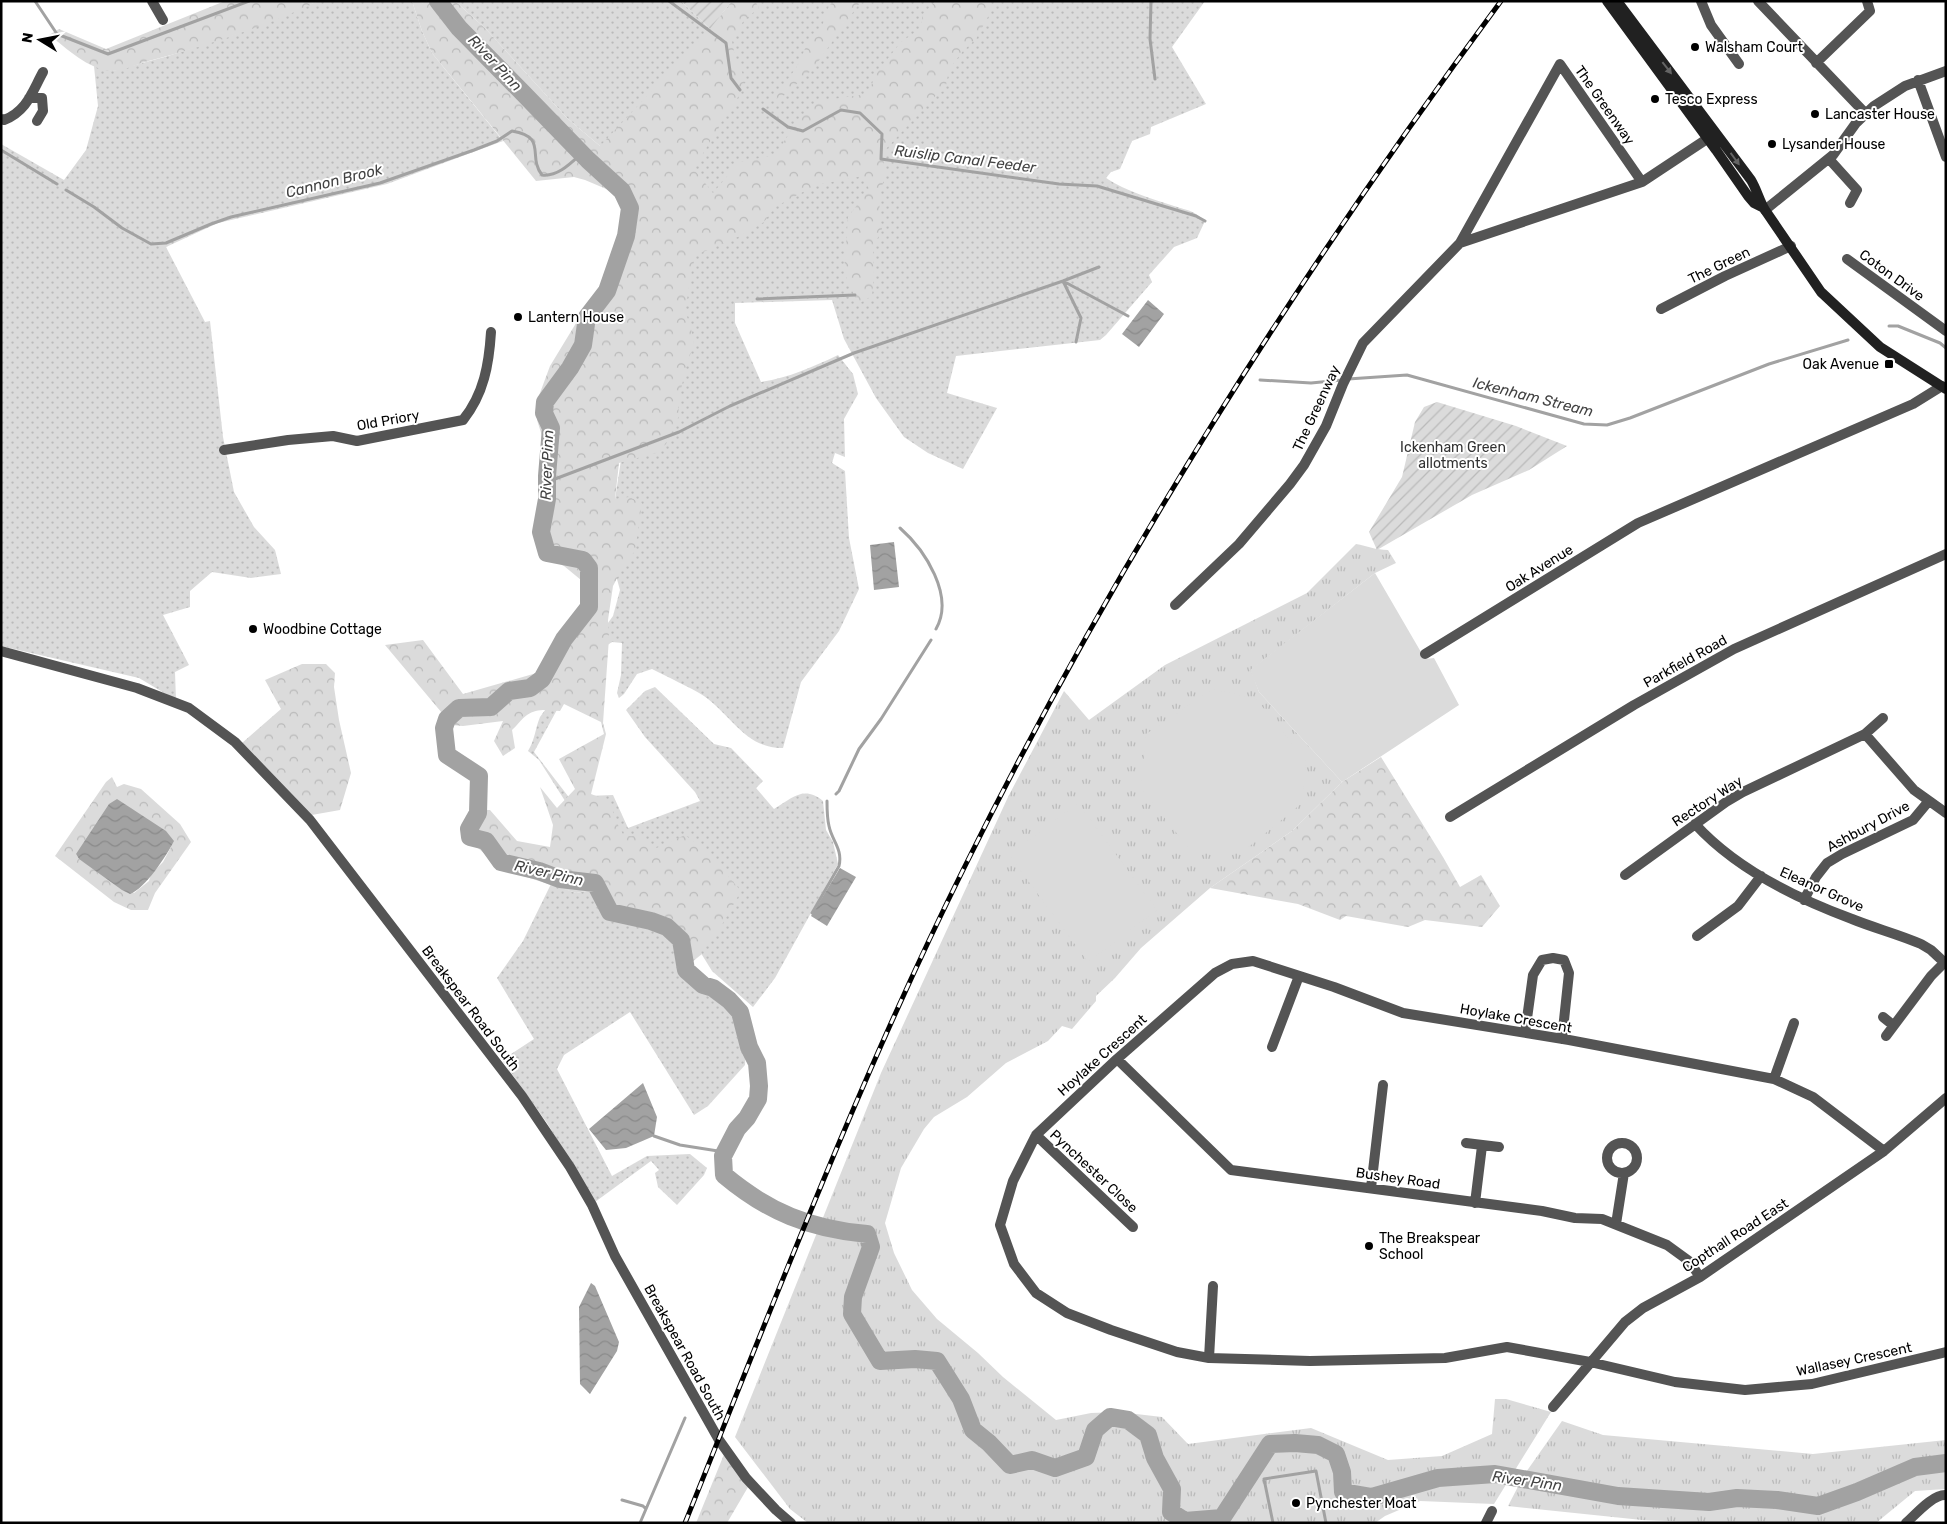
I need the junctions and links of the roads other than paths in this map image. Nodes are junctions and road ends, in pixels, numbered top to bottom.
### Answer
1 (152, 1) edge
2 (1607, 1) edge
3 (1617, 1) edge
4 (1700, 1) edge
5 (1758, 1) edge
6 (1866, 1) edge
7 (163, 20) dead end
8 (1816, 62) junction
9 (1739, 64) dead end
10 (1946, 70) edge
11 (43, 72) dead end
12 (1918, 80) junction
13 (29, 98) junction
14 (1865, 113) junction
15 (1, 119) edge
16 (37, 121) dead end
17 (1712, 136) junction
18 (1946, 157) edge
19 (1829, 159) junction
20 (1642, 182) junction
21 (1850, 203) dead end
22 (1765, 210) junction
23 (1460, 243) junction
24 (1791, 246) junction
25 (1847, 259) dead end
26 (1661, 309) dead end
27 (1946, 331) edge
28 (491, 332) dead end
29 (1944, 387) edge
30 (224, 450) dead end
31 (1946, 554) edge
32 (1175, 605) dead end
33 (1, 651) edge
34 (1425, 654) dead end
35 (1883, 718) dead end
36 (1865, 734) junction
37 (1928, 802) junction
38 (1946, 813) edge
39 (1450, 817) dead end
40 (1695, 824) junction
41 (1625, 876) dead end
42 (1761, 876) junction
43 (1804, 900) junction
44 (1697, 936) dead end
45 (1945, 963) edge
46 (1298, 976) junction
47 (1883, 1017) dead end
48 (1794, 1023) dead end
49 (1893, 1025) junction
50 (1525, 1033) junction
51 (1886, 1036) dead end
52 (1562, 1039) junction
53 (1272, 1047) dead end
54 (1117, 1059) junction
55 (1774, 1078) junction
56 (1383, 1085) dead end
57 (1946, 1098) edge
58 (1036, 1135) junction
59 (1466, 1143) dead end
60 (1482, 1146) junction
61 (1499, 1147) dead end
62 (1884, 1151) junction
63 (1624, 1173) dead end
64 (1371, 1188) junction
65 (1475, 1203) junction
66 (1616, 1224) junction
67 (1133, 1226) dead end
68 (1700, 1277) junction
69 (1213, 1286) dead end
70 (1946, 1352) edge
71 (1209, 1358) junction
72 (1590, 1362) junction
73 (1553, 1407) dead end
74 (1946, 1495) edge
75 (1492, 1511) dead end
76 (791, 1523) edge
77 (1486, 1523) edge
78 (1906, 1523) edge

1 - 7 street
2 - 17 main road
3 -> 17 main road
4 - 9 street
5 - 8 street
6 - 8 street
8 - 14 street
10 - 12 street
11 - 13 street
12 - 14 street
12 - 18 street
13 - 15 street
13 - 16 street
14 - 19 street
17 - 20 street, The Greenway
17 - 22 main road
19 - 21 street
19 - 22 street
20 - 23 street, The Greenway
20 - 23 street, The Greenway
22 - 24 main road
23 - 32 street, The Greenway
24 - 26 street, The Green
24 - 29 main road
25 - 27 street, Coton Drive
28 - 30 street, Old Priory
29 - 34 street, Oak Avenue
31 - 39 street, Parkfield Road
33 - 76 street, Breakspear Road South
35 - 36 street, Rectory Way
36 - 37 street
36 - 40 street, Rectory Way
37 - 38 street
37 - 43 street, Ashbury Drive
40 - 41 street, Rectory Way
40 - 42 street, Eleanor Grove
42 - 43 street, Eleanor Grove
42 - 44 street
43 - 45 street, Eleanor Grove
45 - 49 street
46 - 50 street, Hoylake Crescent
46 - 53 street
46 - 54 street, Hoylake Crescent
47 - 49 street
48 - 55 street
49 - 51 street
50 - 52 street, Hoylake Crescent
50 - 52 street
52 - 55 street, Hoylake Crescent
54 - 58 street, Hoylake Crescent
54 - 64 street, Bushey Road
55 - 62 street, Hoylake Crescent
56 - 64 street
57 - 62 street, Copthall Road East
58 - 67 street, Pynchester Close
58 - 71 street, Hoylake Crescent
59 - 60 street
60 - 61 street
60 - 65 street
62 - 68 street, Copthall Road East
63 - 66 street
64 - 65 street, Bushey Road
65 - 66 street, Bushey Road
66 - 68 street, Bushey Road
68 - 72 street, Copthall Road East
69 - 71 street
70 - 72 street, Wallasey Crescent
71 - 72 street, Hoylake Crescent
72 - 73 street, Copthall Road East
74 - 78 street
75 - 77 street

